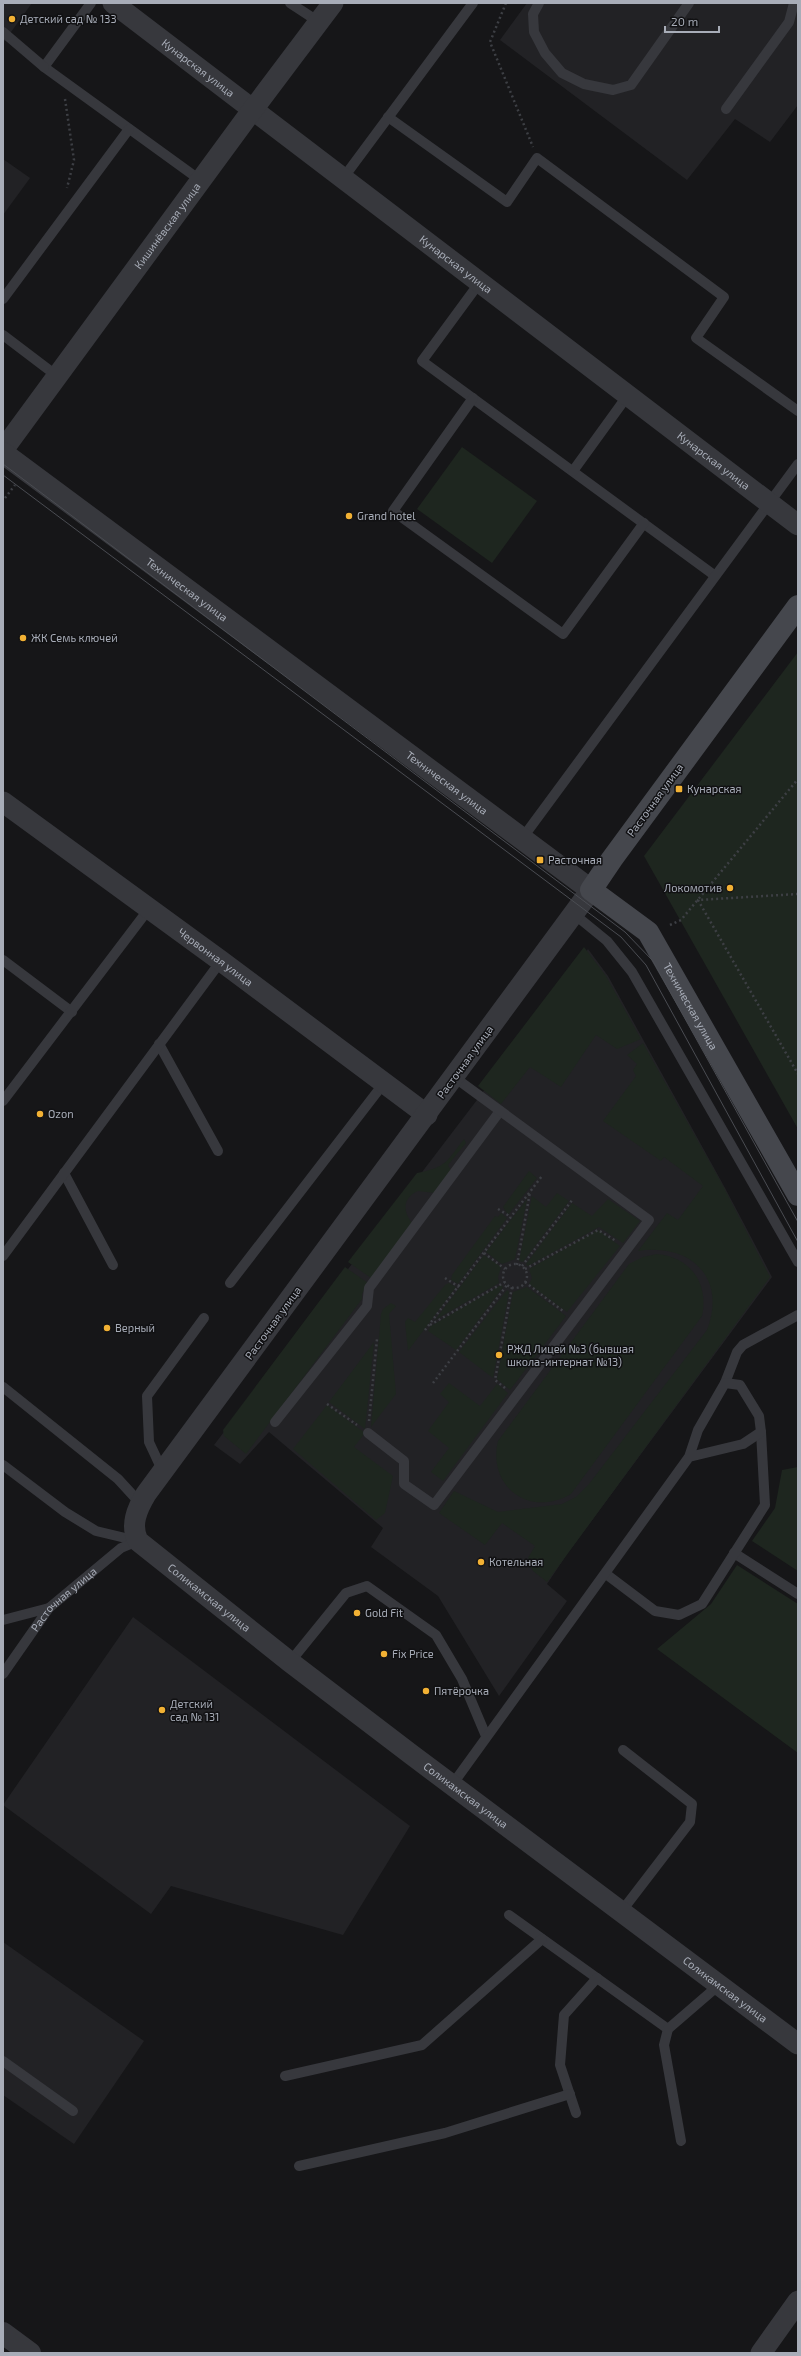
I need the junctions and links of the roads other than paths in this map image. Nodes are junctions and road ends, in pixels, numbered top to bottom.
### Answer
1 (91, 3) edge
2 (113, 3) edge
3 (290, 3) edge
4 (333, 3) edge
5 (473, 3) edge
6 (539, 3) edge
7 (689, 3) edge
8 (794, 3) edge
9 (318, 22) junction
10 (3, 32) edge
11 (44, 67) junction
12 (254, 108) junction
13 (726, 109) dead end
14 (388, 117) junction
15 (129, 129) junction
16 (344, 177) junction
17 (200, 180) junction
18 (480, 282) junction
19 (3, 299) edge
20 (3, 335) edge
21 (57, 376) junction
22 (628, 395) junction
23 (473, 398) junction
24 (798, 411) edge
25 (3, 450) edge
26 (3, 453) edge
27 (798, 464) edge
28 (573, 471) junction
29 (768, 503) junction
30 (644, 523) junction
31 (798, 525) edge
32 (714, 575) junction
33 (798, 606) edge
34 (3, 802) edge
35 (521, 840) junction
36 (591, 890) junction
37 (148, 910) junction
38 (574, 914) junction
39 (3, 960) edge
40 (221, 961) junction
41 (72, 1012) junction
42 (159, 1044) junction
43 (454, 1077) junction
44 (384, 1083) junction
45 (3, 1101) edge
46 (500, 1111) junction
47 (427, 1115) junction
48 (218, 1151) dead end
49 (64, 1173) junction
50 (798, 1195) edge
51 (3, 1256) edge
52 (798, 1262) edge
53 (113, 1265) dead end
54 (230, 1283) dead end
55 (798, 1315) edge
56 (204, 1318) dead end
57 (725, 1383) junction
58 (3, 1387) edge
59 (275, 1422) dead end
60 (761, 1432) junction
61 (368, 1433) road end
62 (689, 1457) junction
63 (3, 1465) edge
64 (163, 1472) junction
65 (137, 1511) junction
66 (138, 1541) junction
67 (734, 1553) junction
68 (606, 1574) junction
69 (798, 1594) edge
70 (50, 1608) junction
71 (3, 1620) edge
72 (290, 1662) junction
73 (3, 1674) edge
74 (486, 1736) junction
75 (623, 1750) dead end
76 (452, 1785) junction
77 (622, 1912) junction
78 (509, 1915) dead end
79 (542, 1939) junction
80 (597, 1978) junction
81 (719, 1985) junction
82 (668, 2029) junction
83 (798, 2044) edge
84 (3, 2061) edge
85 (285, 2076) dead end
86 (570, 2094) junction
87 (74, 2111) dead end
88 (576, 2114) dead end
89 (681, 2141) dead end
90 (299, 2166) dead end
91 (798, 2302) edge
92 (3, 2334) edge
93 (30, 2353) edge
94 (761, 2353) edge

1 - 11 lane
2 - 12 street, Кунарская улица
3 - 9 lane
4 - 9 street, Кишинёвская улица
5 - 14 lane
6 - 7 lane
8 - 13 lane
9 - 12 street, Кишинёвская улица
10 - 11 lane
11 - 15 lane
12 - 16 street, Кунарская улица
12 - 17 street, Кишинёвская улица
14 - 16 lane
14 - 24 lane
15 - 17 lane
15 - 19 lane
16 - 18 street, Кунарская улица
17 - 21 street, Кишинёвская улица
18 - 22 street, Кунарская улица
18 - 23 lane
20 - 21 lane
21 - 25 street, Кишинёвская улица
22 - 28 lane
22 - 29 street, Кунарская улица
23 - 28 lane
23 - 30 lane
26 - 35 street, Техническая улица
27 - 29 lane
28 - 30 lane
29 - 31 street, Кунарская улица
29 - 32 lane
30 - 32 lane
32 - 35 lane
33 - 36 main road, Расточная улица
34 - 37 street, Червонная улица
35 - 36 street, Техническая улица
36 - 38 street, Расточная улица
36 - 50 main road, Техническая улица
37 - 40 street, Червонная улица
37 - 41 lane
38 - 43 street, Расточная улица
38 - 52 lane
39 - 41 lane
40 - 42 lane
40 - 44 street, Червонная улица
41 - 45 lane
42 - 48 lane
42 - 49 lane
43 - 46 lane
43 - 47 street, Расточная улица
44 - 47 street, Червонная улица
44 - 54 lane
46 - 59 lane
46 - 61 lane
47 - 64 street, Расточная улица
49 - 51 lane
49 - 53 lane
55 - 57 lane
56 - 64 lane
57 - 60 lane
57 - 62 lane
58 - 65 lane
60 - 62 lane
60 - 67 lane
62 - 68 lane
63 - 66 lane, Соликамская улица
64 - 65 street, Расточная улица
65 - 66 street
66 - 70 lane, Расточная улица
66 - 72 street, Соликамская улица
67 - 68 lane
67 - 69 lane
68 - 74 lane
70 - 71 lane
70 - 73 lane, Расточная улица
72 - 74 lane
72 - 76 street, Соликамская улица
74 - 76 lane
75 - 77 lane
76 - 77 street, Соликамская улица
77 - 81 street, Соликамская улица
78 - 79 lane
79 - 80 lane
79 - 85 lane
80 - 82 lane
80 - 86 lane
81 - 82 lane
81 - 83 street, Соликамская улица
82 - 89 lane
84 - 87 lane
86 - 88 lane
86 - 90 lane
91 - 94 street
92 - 93 street

